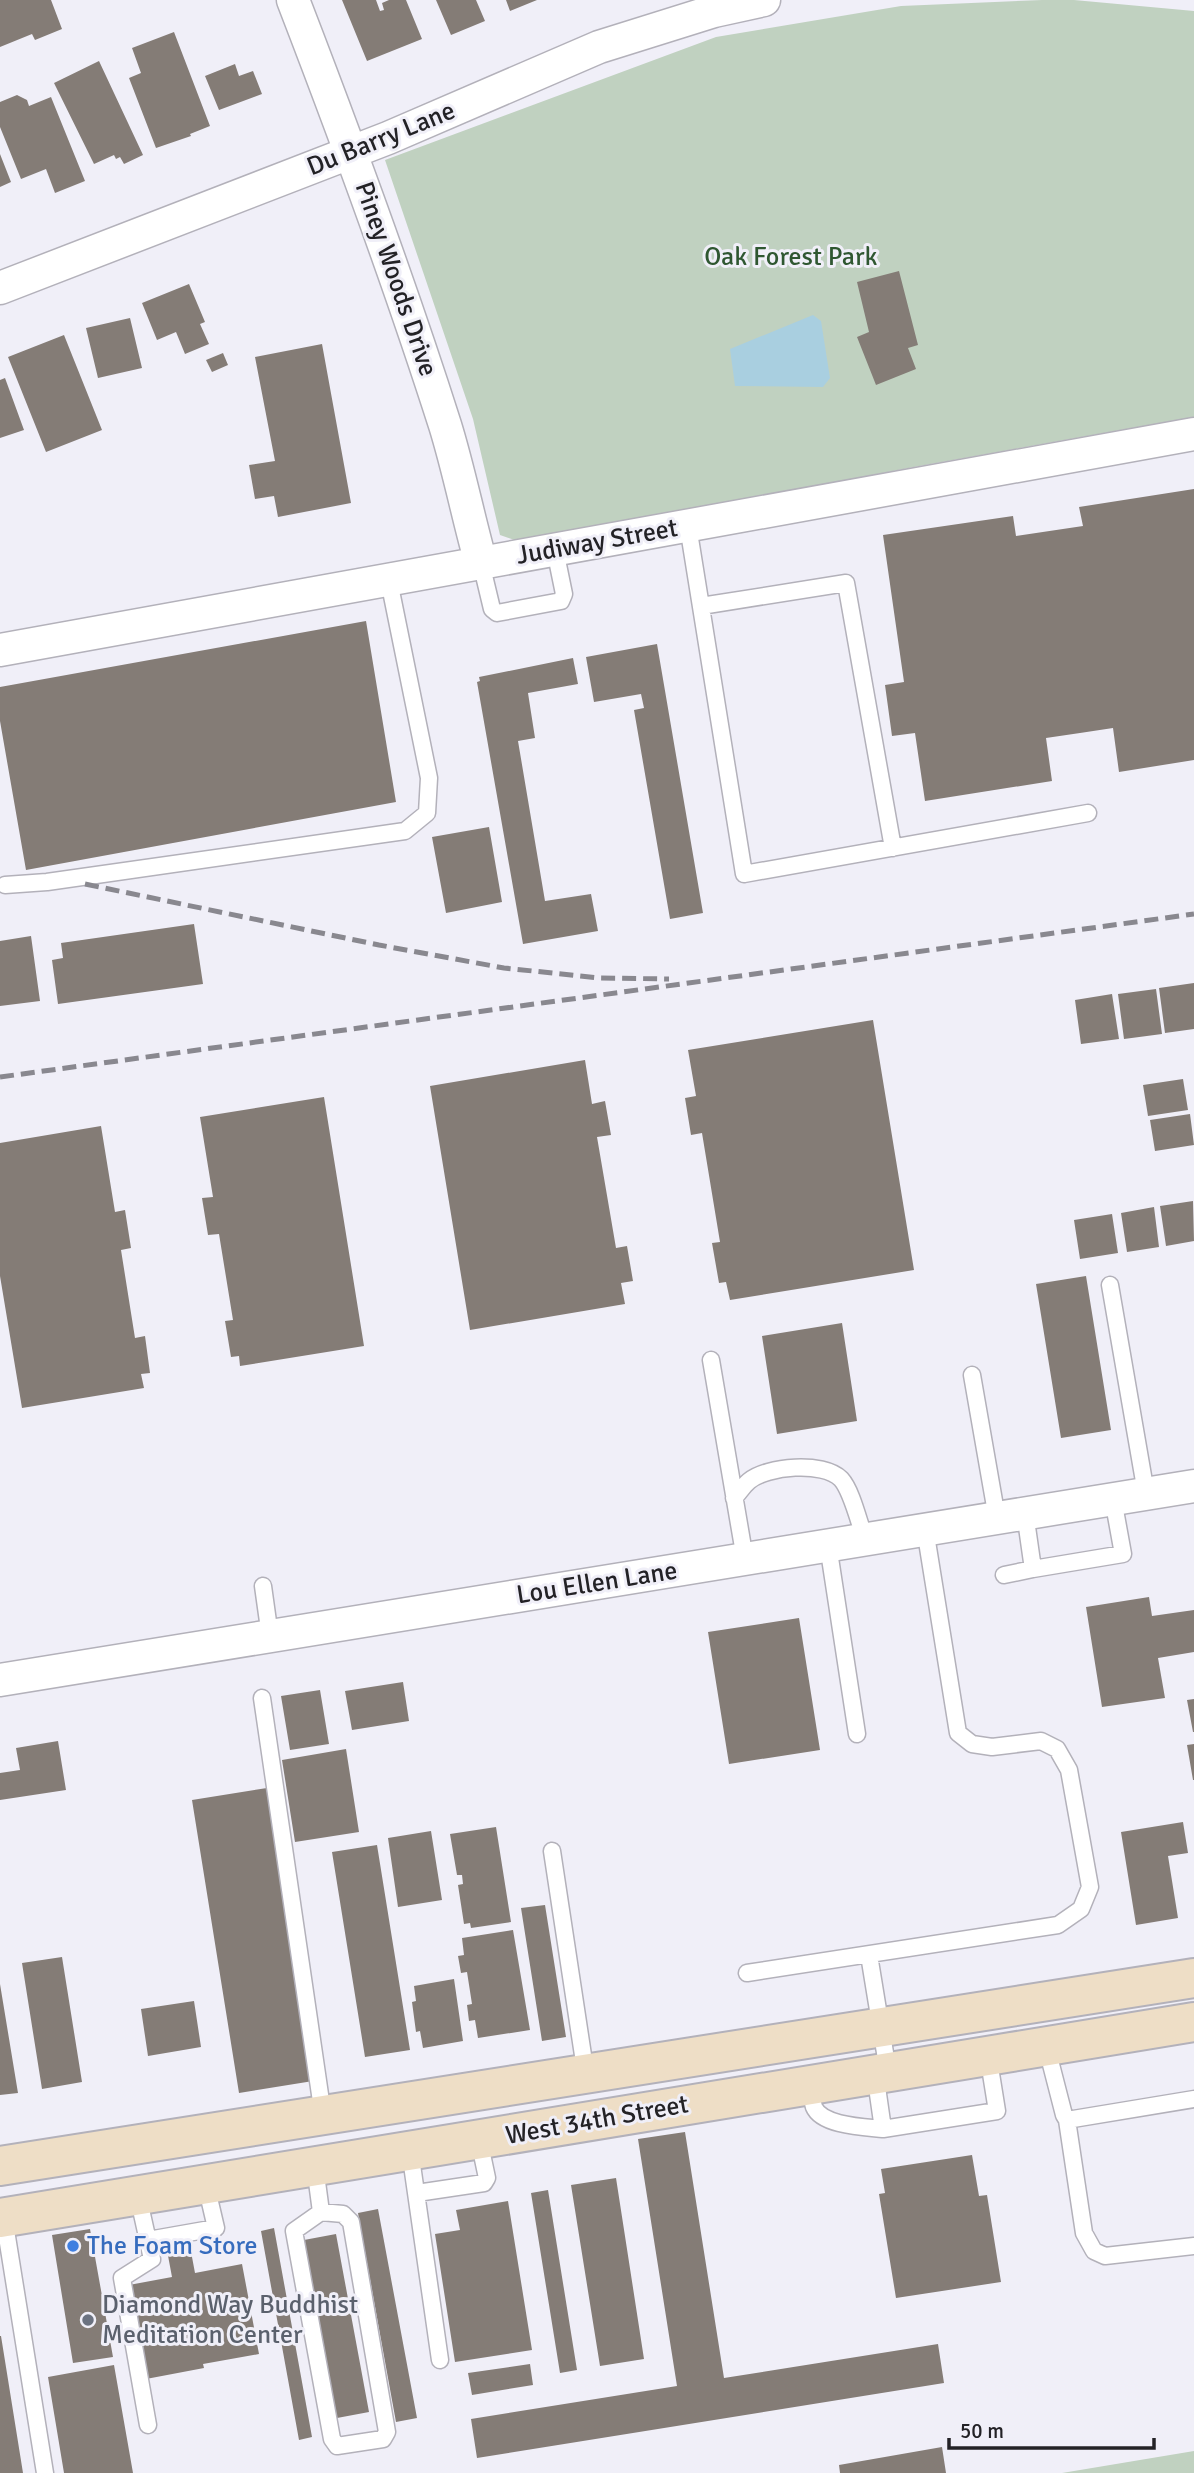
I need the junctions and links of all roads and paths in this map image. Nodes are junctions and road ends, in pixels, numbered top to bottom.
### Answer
1 (293, 0) edge
2 (764, 0) edge
3 (352, 152) junction
4 (0, 289) edge
5 (1194, 434) edge
6 (688, 526) junction
7 (555, 550) junction
8 (481, 563) junction
9 (389, 581) junction
10 (701, 606) junction
11 (0, 650) edge
12 (1088, 813) dead end
13 (893, 848) junction
14 (5, 885) dead end
15 (1110, 1284) dead end
16 (711, 1360) dead end
17 (972, 1375) dead end
18 (1194, 1486) edge
19 (1146, 1493) junction
20 (734, 1498) junction
21 (1113, 1499) junction
22 (1011, 1515) junction
23 (925, 1529) junction
24 (864, 1539) junction
25 (828, 1545) junction
26 (744, 1559) junction
27 (1033, 1569) junction
28 (1004, 1575) dead end
29 (264, 1586) dead end
30 (270, 1636) junction
31 (0, 1680) edge
32 (261, 1698) dead end
33 (857, 1734) dead end
34 (552, 1852) dead end
35 (869, 1955) junction
36 (747, 1973) dead end
37 (1194, 1978) edge
38 (1194, 2022) edge
39 (881, 2028) junction
40 (1046, 2045) junction
41 (988, 2055) junction
42 (882, 2072) junction
43 (586, 2075) junction
44 (809, 2084) junction
45 (515, 2087) junction
46 (1194, 2099) edge
47 (324, 2117) junction
48 (1067, 2120) junction
49 (883, 2129) junction
50 (523, 2132) junction
51 (172, 2140) junction
52 (479, 2140) junction
53 (410, 2151) junction
54 (0, 2166) edge
55 (315, 2167) junction
56 (193, 2187) junction
57 (417, 2193) junction
58 (138, 2196) junction
59 (321, 2211) junction
60 (2, 2218) edge
61 (148, 2240) junction
62 (1194, 2246) edge
63 (440, 2360) dead end
64 (149, 2425) dead end
65 (45, 2473) edge

1 - 3 street, Piney Woods Drive
2 - 3 street, Du Barry Lane
3 - 4 street, Du Barry Lane
3 - 8 street, Piney Woods Drive
5 - 6 street, Judiway Street
6 - 7 street, Judiway Street
6 - 10 lane
7 - 8 street, Judiway Street
7 - 8 lane
8 - 9 street, Judiway Street
9 - 11 street, Judiway Street
9 - 14 lane
10 - 13 lane
10 - 13 lane
12 - 13 lane
15 - 19 lane
16 - 20 lane
17 - 22 lane
18 - 19 street, Lou Ellen Lane
19 - 21 street, Lou Ellen Lane
20 - 24 lane
20 - 26 lane
21 - 22 street, Lou Ellen Lane
21 - 27 lane
22 - 23 street, Lou Ellen Lane
22 - 27 lane
23 - 24 street, Lou Ellen Lane
23 - 35 lane
24 - 25 street, Lou Ellen Lane
25 - 26 street, Lou Ellen Lane
25 - 33 lane
26 - 30 street, Lou Ellen Lane
27 - 28 lane
29 - 30 lane
30 - 31 street, Lou Ellen Lane
32 - 47 lane
34 - 43 lane
35 - 36 lane
35 - 39 lane
37 - 39 main road, West 34th Street
38 - 40 main road, West 34th Street
39 - 42 lane
39 - 43 main road, West 34th Street
40 - 41 main road, West 34th Street
40 - 48 lane
41 - 42 main road, West 34th Street
41 - 49 lane
42 - 44 main road, West 34th Street
42 - 49 lane
43 - 45 main road, West 34th Street
44 - 49 lane
44 - 50 main road, West 34th Street
45 - 47 main road, West 34th Street
45 - 50 main road
46 - 48 lane
47 - 51 main road, West 34th Street
48 - 62 lane
50 - 52 main road, West 34th Street
51 - 54 main road, West 34th Street
51 - 56 main road
52 - 53 main road, West 34th Street
52 - 57 lane
53 - 55 main road, West 34th Street
53 - 57 lane
55 - 56 main road, West 34th Street
55 - 59 lane
56 - 58 main road, West 34th Street
56 - 61 lane
57 - 63 lane
58 - 60 main road, West 34th Street
58 - 61 lane
59 - 59 lane
60 - 65 lane
61 - 64 lane

